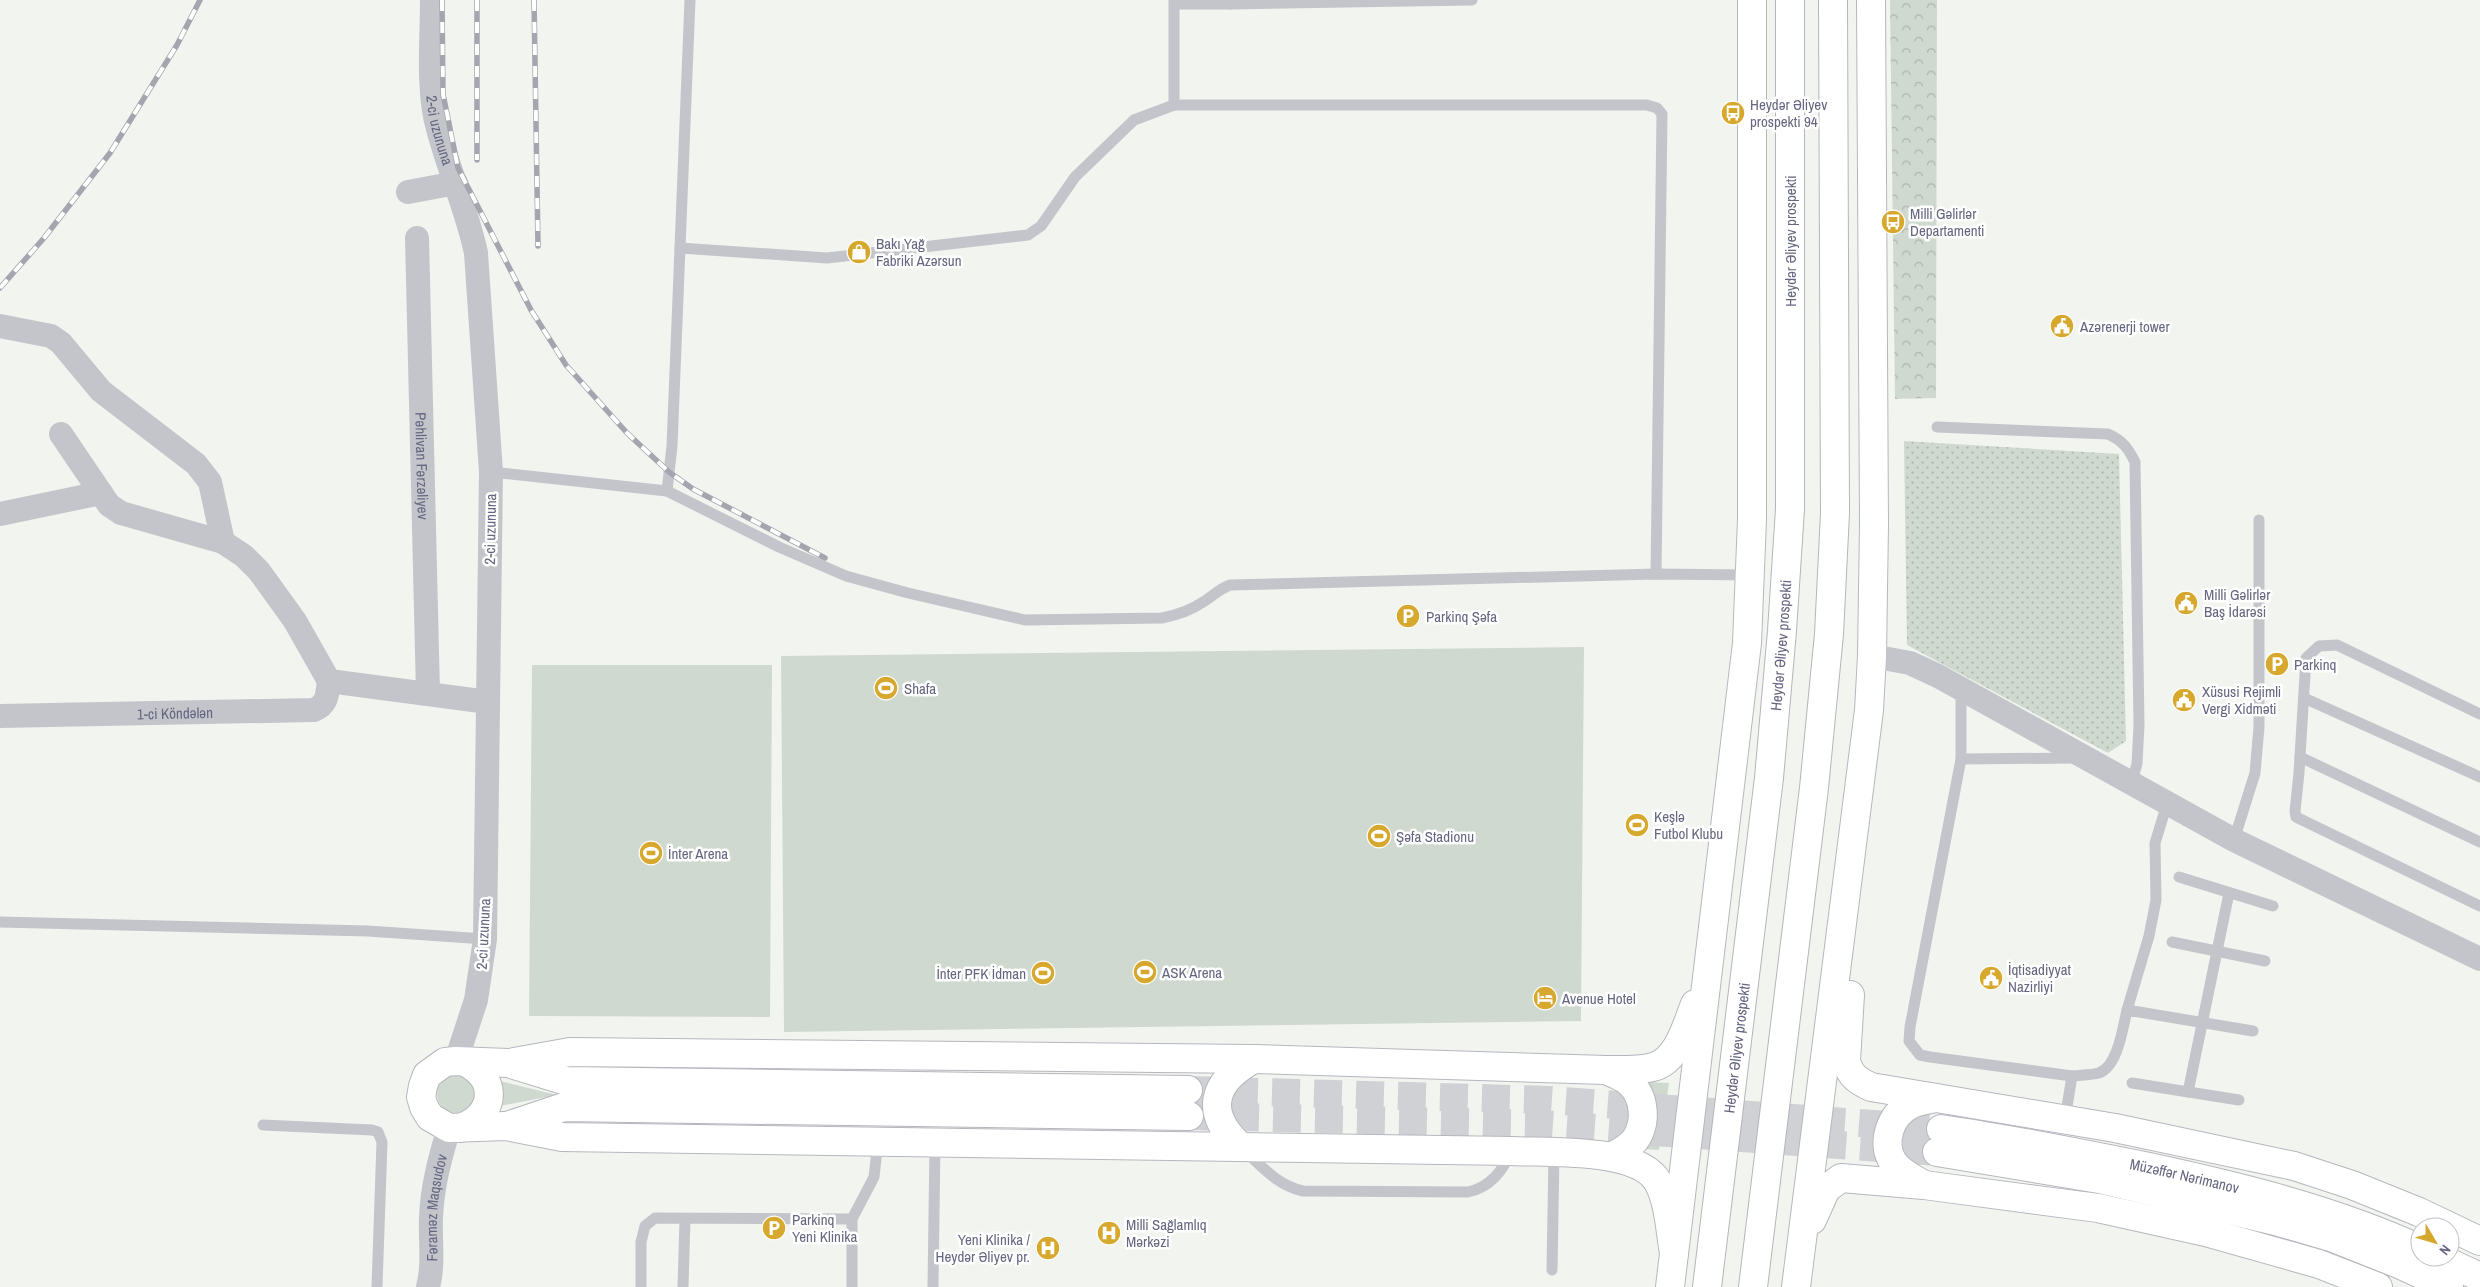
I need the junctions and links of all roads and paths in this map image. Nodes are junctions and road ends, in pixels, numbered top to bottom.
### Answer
1 (432, 0) edge
2 (690, 0) edge
3 (1472, 0) edge
4 (1752, 0) edge
5 (1790, 0) edge
6 (1833, 0) edge
7 (1871, 0) edge
8 (1175, 2) edge
9 (1230, 2) edge
10 (1174, 105) junction
11 (456, 183) junction
12 (408, 192) dead end
13 (417, 238) dead end
14 (680, 248) junction
15 (0, 326) edge
16 (1937, 427) dead end
17 (61, 434) dead end
18 (491, 472) junction
19 (667, 491) junction
20 (101, 493) junction
21 (0, 514) edge
22 (2259, 520) dead end
23 (223, 542) junction
24 (1656, 574) junction
25 (1750, 575) junction
26 (1872, 656) junction
27 (329, 681) junction
28 (1960, 689) junction
29 (428, 693) junction
30 (2304, 698) junction
31 (488, 702) junction
32 (1869, 710) junction
33 (2480, 714) edge
34 (0, 716) edge
35 (2300, 757) junction
36 (2083, 758) junction
37 (1962, 759) junction
38 (2480, 777) edge
39 (2130, 784) junction
40 (2167, 804) junction
41 (2234, 840) junction
42 (2480, 842) edge
43 (2179, 877) dead end
44 (2229, 893) junction
45 (2273, 906) dead end
46 (2480, 906) edge
47 (0, 922) edge
48 (485, 939) junction
49 (2172, 942) dead end
50 (2216, 950) junction
51 (2480, 959) edge
52 (2265, 961) dead end
53 (1710, 967) junction
54 (2127, 1010) junction
55 (2201, 1022) junction
56 (2253, 1031) dead end
57 (1254, 1060) junction
58 (462, 1062) junction
59 (508, 1063) junction
60 (1606, 1070) junction
61 (2072, 1076) junction
62 (2132, 1083) dead end
63 (2188, 1092) junction
64 (1940, 1097) junction
65 (2239, 1100) dead end
66 (2065, 1119) junction
67 (264, 1125) dead end
68 (506, 1126) junction
69 (454, 1128) junction
70 (878, 1141) junction
71 (935, 1142) junction
72 (1241, 1147) junction
73 (1512, 1151) junction
74 (1554, 1154) junction
75 (1613, 1156) junction
76 (1924, 1185) junction
77 (685, 1219) junction
78 (852, 1219) junction
79 (2480, 1241) edge
80 (2410, 1246) edge
81 (1674, 1254) junction
82 (1800, 1254) junction
83 (2458, 1267) edge
84 (1552, 1270) dead end
85 (2480, 1277) edge
86 (376, 1287) edge
87 (428, 1287) edge
88 (641, 1287) edge
89 (683, 1287) edge
90 (852, 1287) edge
91 (933, 1287) edge
92 (1670, 1287) edge
93 (1707, 1287) edge
94 (1753, 1287) edge
95 (1796, 1287) edge
96 (2378, 1287) edge
97 (2449, 1287) edge

1 - 11 street, 2-ci uzununa
2 - 14 lane
3 - 9 lane
4 - 25 main road
5 - 93 main road, Heydər Əliyev prospekti
6 - 94 main road
7 - 26 main road
8 - 9 lane
8 - 10 lane
10 - 14 lane
10 - 24 lane
11 - 12 street
11 - 18 street, 2-ci uzununa
13 - 29 street, Pəhlivan Fərzəliyev
14 - 19 lane
15 - 23 street
16 - 39 lane
17 - 20 street
18 - 19 lane
18 - 31 street, 2-ci uzununa
19 - 24 lane
20 - 21 street
20 - 23 street
22 - 41 lane
23 - 27 street
24 - 25 lane
25 - 53 main road
26 - 28 street
26 - 32 main road
27 - 29 street
27 - 34 street, 1-ci Köndələn
28 - 36 street
28 - 37 lane
29 - 31 street
30 - 33 lane
30 - 35 lane
30 - 38 lane
31 - 48 street, 2-ci uzununa
32 - 64 main road
32 - 82 main road
35 - 42 lane
35 - 46 lane
36 - 37 lane
36 - 39 street
37 - 61 lane
39 - 40 street
40 - 41 street
40 - 54 lane
41 - 51 street
43 - 44 lane
44 - 45 lane
44 - 50 lane
47 - 48 lane
48 - 58 street, 2-ci uzununa
49 - 50 lane
50 - 52 lane
50 - 55 lane
53 - 60 main road
53 - 81 main road
54 - 55 lane
54 - 61 lane
55 - 56 lane
55 - 63 lane
57 - 59 main road
57 - 60 main road
57 - 72 main road
58 - 59 main road
58 - 69 main road
58 - 69 main road
59 - 68 main road
60 - 75 main road
61 - 66 lane
62 - 63 lane
63 - 65 lane
64 - 66 main road
64 - 76 main road
66 - 79 main road
67 - 86 lane
68 - 69 main road
68 - 70 main road
69 - 87 street, Fəraməz Maqsudov
70 - 71 main road
70 - 78 lane
71 - 72 main road
71 - 91 lane
72 - 73 main road
72 - 73 lane
73 - 74 main road
74 - 75 main road
74 - 84 lane
75 - 81 main road
76 - 82 main road
76 - 96 main road
77 - 78 lane
77 - 88 lane
77 - 89 lane
78 - 90 lane
80 - 97 main road, Müzəffər Nərimanov
81 - 92 main road
82 - 95 main road
83 - 85 main road

